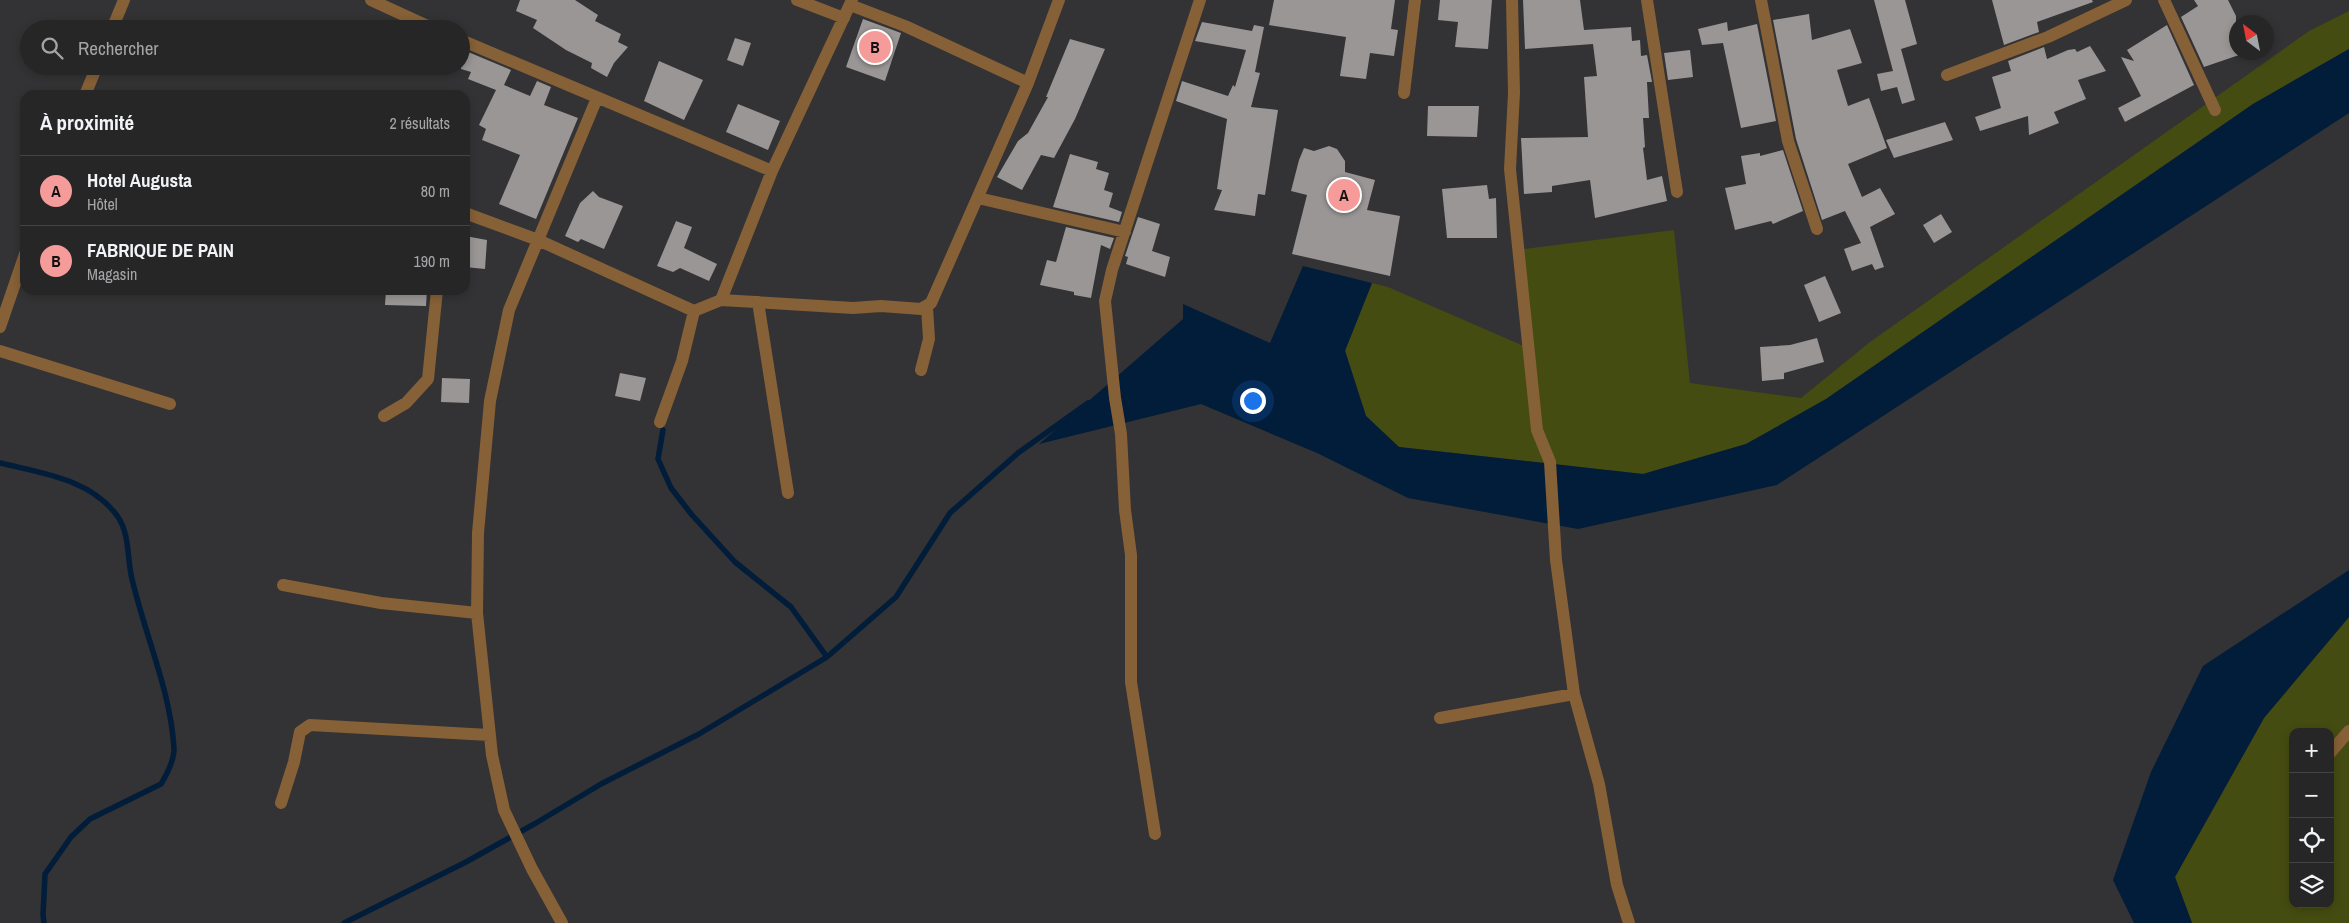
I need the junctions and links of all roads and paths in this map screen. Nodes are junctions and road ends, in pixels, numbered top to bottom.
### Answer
1 (124, 0) edge
2 (371, 0) edge
3 (797, 0) edge
4 (1059, 0) edge
5 (1200, 0) edge
6 (1415, 0) edge
7 (1512, 0) edge
8 (1647, 0) edge
9 (1761, 0) edge
10 (2126, 0) edge
11 (2164, 0) edge
12 (851, 2) edge
13 (844, 18) junction
14 (116, 20) edge
15 (414, 20) edge
16 (470, 44) edge
17 (93, 75) edge
18 (1947, 75) dead end
19 (1028, 83) junction
20 (87, 90) edge
21 (1404, 93) dead end
22 (596, 98) junction
23 (2214, 110) dead end
24 (772, 171) junction
25 (1677, 192) dead end
26 (978, 198) junction
27 (470, 215) edge
28 (1817, 229) dead end
29 (1124, 232) junction
30 (538, 240) junction
31 (20, 267) edge
32 (436, 295) edge
33 (721, 300) junction
34 (758, 302) junction
35 (927, 307) junction
36 (3, 310) edge
37 (694, 311) junction
38 (0, 327) edge
39 (0, 351) edge
40 (921, 370) dead end
41 (170, 404) dead end
42 (384, 416) dead end
43 (660, 422) dead end
44 (788, 493) dead end
45 (283, 585) dead end
46 (477, 613) junction
47 (1574, 694) junction
48 (1440, 718) dead end
49 (2349, 730) edge
50 (489, 735) junction
51 (2334, 748) edge
52 (280, 803) dead end
53 (1155, 834) dead end
54 (562, 923) edge
55 (1629, 923) edge

1 - 14 street
2 - 15 street
3 - 13 street
4 - 19 street
5 - 29 street
6 - 21 street
7 - 47 street
8 - 25 street
9 - 28 street
10 - 18 street
11 - 23 street
12 - 13 street
12 - 19 street
13 - 24 street
16 - 22 street
17 - 20 street
19 - 26 street
22 - 24 street
22 - 30 street
24 - 33 street
26 - 29 street
26 - 35 street
27 - 30 street
29 - 53 street
30 - 37 street
30 - 46 street
31 - 36 street
32 - 42 street
33 - 34 street
33 - 37 street
34 - 35 street
34 - 44 street
35 - 40 street
36 - 38 street
37 - 43 street
39 - 41 street
45 - 46 street
46 - 50 street
47 - 48 street
47 - 55 street
49 - 51 street
50 - 52 street
50 - 54 street

